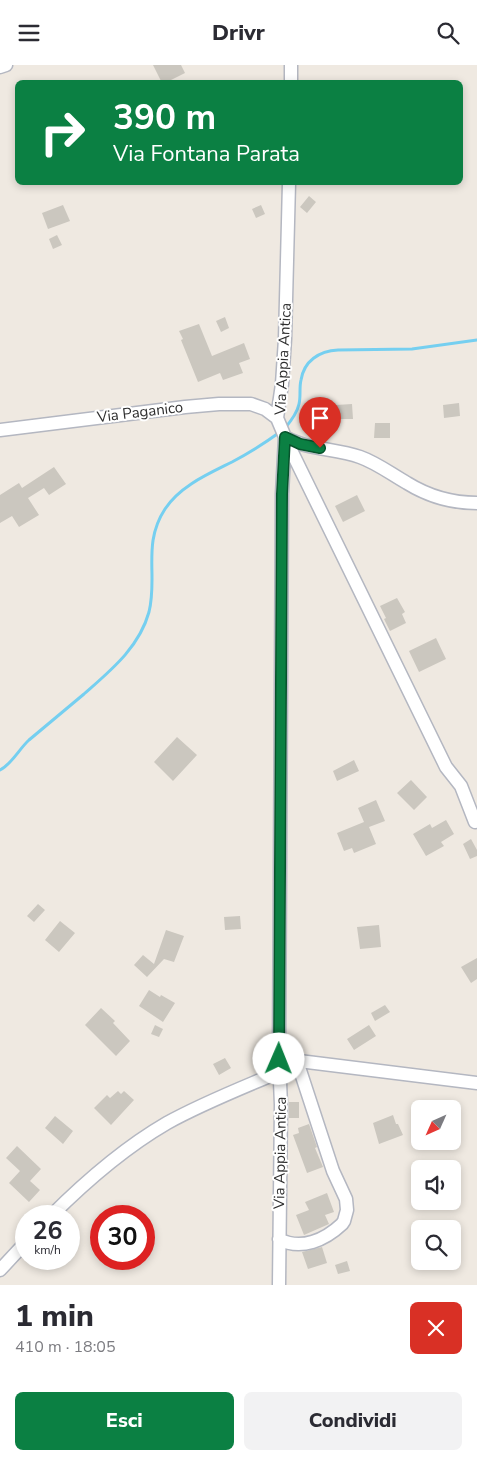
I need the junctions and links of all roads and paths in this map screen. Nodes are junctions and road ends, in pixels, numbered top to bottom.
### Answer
1 (6, 65) edge
2 (291, 65) edge
3 (0, 67) edge
4 (291, 80) edge
5 (289, 185) edge
6 (277, 418) junction
7 (0, 430) edge
8 (285, 437) junction
9 (302, 472) junction
10 (283, 477) junction
11 (477, 503) edge
12 (475, 822) dead end
13 (279, 1059) junction
14 (296, 1061) junction
15 (279, 1072) junction
16 (477, 1083) edge
17 (63, 1205) edge
18 (279, 1239) junction
19 (15, 1254) edge
20 (0, 1270) edge
21 (279, 1285) edge

1 - 3 street
2 - 4 street
5 - 6 street, Via Appia Antica
6 - 7 street, Via Paganico
6 - 8 street, Via Appia Antica
8 - 9 street
8 - 10 street, Via Appia Antica
8 - 11 street
9 - 10 street
9 - 12 street
10 - 13 street, Via Appia Antica
13 - 14 street
13 - 15 street, Via Appia Antica
14 - 16 street
14 - 18 street
15 - 17 street
15 - 18 street, Via Appia Antica
18 - 21 street, Via Appia Antica
19 - 20 street

